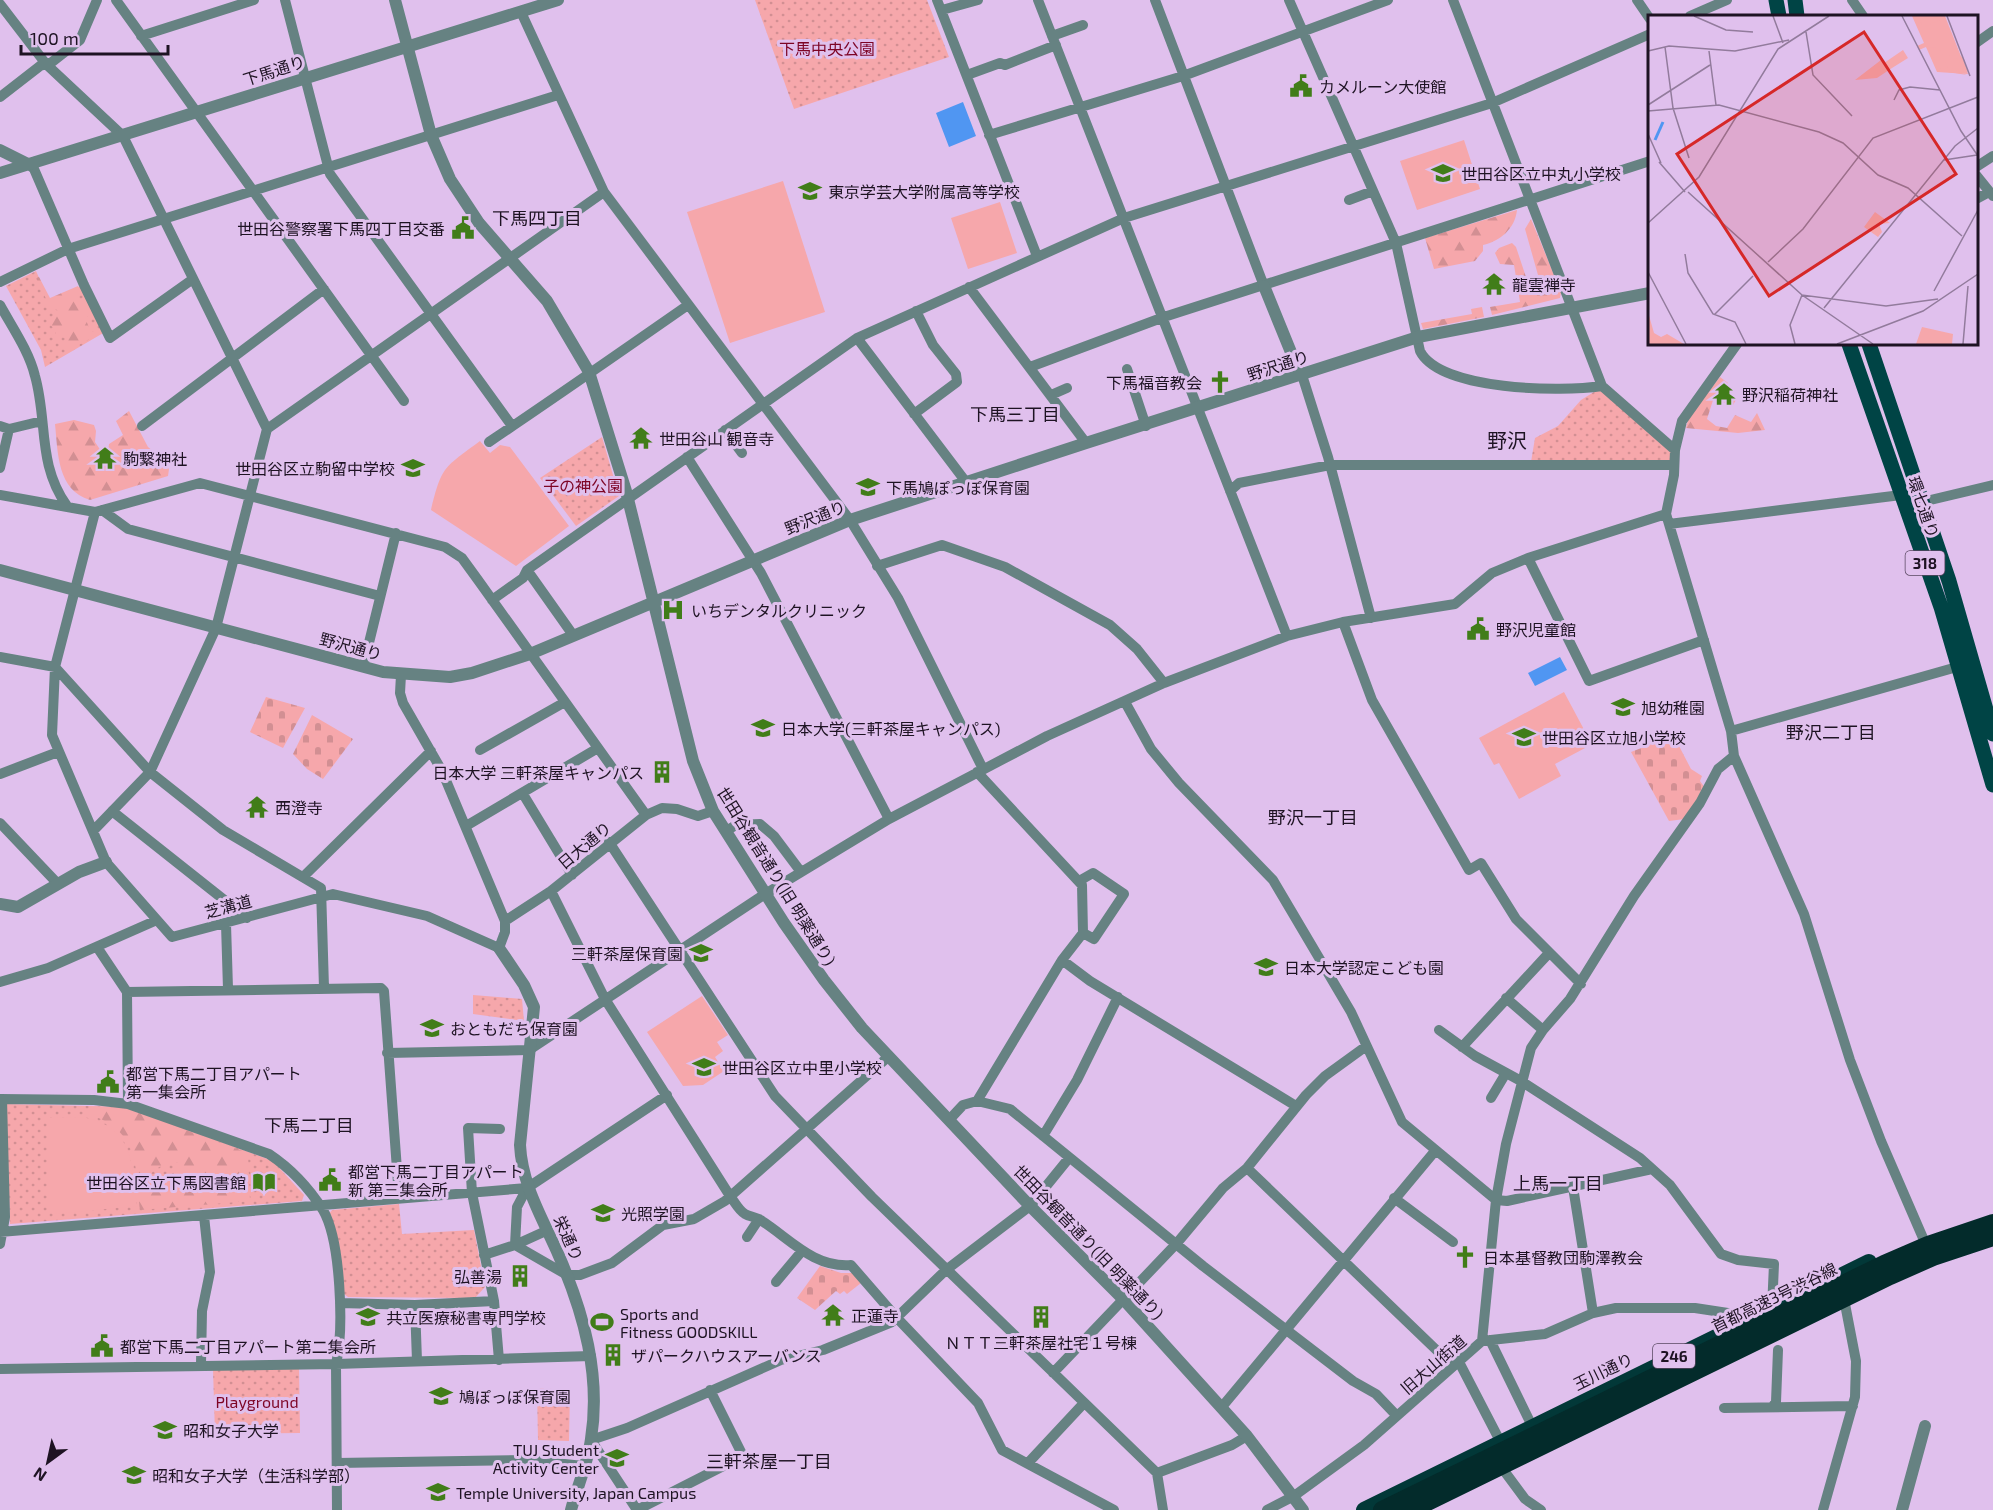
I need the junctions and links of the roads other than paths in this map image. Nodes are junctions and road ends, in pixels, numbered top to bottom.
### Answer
1 (97, 0) edge
2 (116, 0) edge
3 (254, 0) edge
4 (285, 0) edge
5 (395, 0) edge
6 (558, 0) edge
7 (978, 0) edge
8 (1038, 0) edge
9 (1155, 0) edge
10 (1289, 0) edge
11 (1389, 0) edge
12 (1454, 0) edge
13 (1637, 0) edge
14 (1727, 0) edge
15 (1776, 0) edge
16 (1795, 0) edge
17 (1852, 0) edge
18 (0, 4) edge
19 (940, 5) edge
20 (521, 12) junction
21 (1692, 15) edge
22 (1779, 15) edge
23 (1797, 15) edge
24 (1862, 15) edge
25 (1648, 16) edge
26 (1083, 25) dead end
27 (1303, 31) junction
28 (1993, 31) edge
29 (1648, 35) edge
30 (141, 36) junction
31 (1054, 41) junction
32 (1978, 42) edge
33 (407, 47) junction
34 (46, 64) junction
35 (967, 75) junction
36 (1183, 76) junction
37 (304, 78) junction
38 (558, 95) junction
39 (0, 97) edge
40 (1492, 103) junction
41 (1080, 107) junction
42 (195, 113) junction
43 (432, 135) junction
44 (989, 135) junction
45 (123, 136) junction
46 (1353, 146) junction
47 (0, 150) edge
48 (1993, 156) edge
49 (1648, 162) edge
50 (28, 164) junction
51 (1978, 166) edge
52 (327, 167) junction
53 (0, 173) edge
54 (1978, 176) edge
55 (1225, 185) junction
56 (253, 190) junction
57 (1373, 191) junction
58 (604, 192) junction
59 (1991, 194) edge
60 (1349, 200) dead end
61 (1530, 200) junction
62 (163, 218) junction
63 (1124, 218) junction
64 (1396, 243) junction
65 (68, 249) junction
66 (1037, 256) junction
67 (511, 259) junction
68 (193, 279) junction
69 (0, 282) edge
70 (1264, 286) junction
71 (969, 287) junction
72 (324, 288) junction
73 (1648, 293) edge
74 (0, 305) edge
75 (688, 305) junction
76 (1572, 307) junction
77 (916, 311) junction
78 (431, 314) junction
79 (1164, 318) junction
80 (1418, 337) junction
81 (857, 338) junction
82 (1736, 345) edge
83 (1850, 345) edge
84 (1869, 345) edge
85 (372, 356) junction
86 (232, 358) junction
87 (1030, 367) junction
88 (1127, 369) dead end
89 (589, 372) junction
90 (1302, 375) junction
91 (1602, 386) junction
92 (1067, 388) dead end
93 (1051, 395) junction
94 (404, 401) dead end
95 (764, 403) junction
96 (1198, 408) junction
97 (914, 414) junction
98 (42, 421) junction
99 (142, 426) dead end
100 (513, 426) junction
101 (1146, 426) junction
102 (4, 427) edge
103 (267, 429) junction
104 (725, 430) junction
105 (489, 442) dead end
106 (1086, 443) junction
107 (1674, 450) junction
108 (742, 453) dead end
109 (687, 457) junction
110 (1330, 465) junction
111 (1674, 465) junction
112 (0, 468) edge
113 (966, 482) junction
114 (1993, 485) edge
115 (1230, 491) junction
116 (0, 495) edge
117 (251, 495) junction
118 (1901, 495) junction
119 (627, 499) junction
120 (1922, 502) junction
121 (67, 506) junction
122 (98, 511) junction
123 (1667, 519) junction
124 (850, 520) junction
125 (396, 533) junction
126 (234, 557) junction
127 (1528, 558) junction
128 (754, 560) junction
129 (877, 566) junction
130 (0, 570) edge
131 (527, 570) junction
132 (76, 591) junction
133 (380, 596) junction
134 (492, 600) junction
135 (654, 602) junction
136 (1371, 618) junction
137 (1343, 622) junction
138 (216, 628) junction
139 (573, 635) junction
140 (1287, 636) junction
141 (1704, 640) junction
142 (530, 654) junction
143 (0, 657) edge
144 (1973, 662) junction
145 (55, 666) junction
146 (1958, 666) junction
147 (363, 667) junction
148 (401, 675) junction
149 (1164, 683) junction
150 (565, 702) junction
151 (1125, 702) junction
152 (1731, 731) junction
153 (1993, 734) edge
154 (598, 748) junction
155 (480, 750) dead end
156 (431, 751) junction
157 (58, 752) junction
158 (1734, 756) junction
159 (980, 770) junction
160 (150, 772) junction
161 (0, 774) edge
162 (1993, 785) edge
163 (523, 794) junction
164 (713, 811) junction
165 (112, 812) junction
166 (646, 815) junction
167 (889, 819) junction
168 (0, 823) edge
169 (466, 826) junction
170 (93, 831) junction
171 (726, 831) junction
172 (609, 842) junction
173 (106, 862) junction
174 (801, 872) junction
175 (572, 875) junction
176 (304, 876) junction
177 (1079, 880) junction
178 (58, 884) junction
179 (552, 891) junction
180 (765, 894) junction
181 (322, 896) junction
182 (0, 904) edge
183 (247, 918) junction
184 (157, 920) junction
185 (505, 921) junction
186 (226, 924) junction
187 (1083, 933) junction
188 (97, 947) junction
189 (499, 948) junction
190 (679, 950) junction
191 (1549, 953) junction
192 (1062, 960) junction
193 (0, 982) edge
194 (1581, 984) junction
195 (324, 988) junction
196 (228, 989) junction
197 (127, 992) junction
198 (1118, 997) junction
199 (1506, 998) junction
200 (605, 999) junction
201 (1439, 1030) dead end
202 (1543, 1030) junction
203 (1365, 1047) junction
204 (1462, 1047) junction
205 (529, 1050) junction
206 (387, 1053) junction
207 (888, 1057) junction
208 (1506, 1073) junction
209 (1521, 1082) junction
210 (667, 1095) junction
211 (1491, 1098) dead end
212 (1, 1099) edge
213 (977, 1101) junction
214 (128, 1104) junction
215 (1296, 1106) junction
216 (949, 1120) junction
217 (500, 1129) dead end
218 (805, 1129) junction
219 (1043, 1136) junction
220 (1435, 1151) junction
221 (1069, 1158) junction
222 (1246, 1168) junction
223 (1652, 1169) junction
224 (1573, 1187) junction
225 (527, 1188) junction
226 (472, 1193) junction
227 (730, 1196) junction
228 (399, 1197) junction
229 (1394, 1198) junction
230 (1496, 1200) junction
231 (319, 1205) junction
232 (1030, 1206) junction
233 (204, 1216) junction
234 (1993, 1216) edge
235 (759, 1219) junction
236 (1993, 1223) edge
237 (548, 1230) junction
238 (2, 1232) edge
239 (747, 1237) dead end
240 (1923, 1238) junction
241 (1453, 1242) dead end
242 (1177, 1243) junction
243 (1993, 1243) edge
244 (0, 1244) edge
245 (515, 1245) junction
246 (802, 1251) junction
247 (484, 1255) junction
248 (1341, 1260) junction
249 (946, 1270) junction
250 (567, 1275) junction
251 (776, 1282) dead end
252 (1124, 1300) junction
253 (494, 1301) junction
254 (340, 1303) junction
255 (1845, 1304) junction
256 (415, 1305) junction
257 (1772, 1309) junction
258 (1593, 1313) junction
259 (1754, 1317) junction
260 (895, 1320) junction
261 (1287, 1330) junction
262 (1486, 1341) junction
263 (1778, 1350) dead end
264 (591, 1356) junction
265 (499, 1360) junction
266 (417, 1361) junction
267 (1455, 1363) junction
268 (201, 1364) junction
269 (336, 1364) junction
270 (0, 1369) edge
271 (1053, 1373) junction
272 (710, 1390) junction
273 (1084, 1403) junction
274 (1773, 1406) junction
275 (1853, 1406) junction
276 (1221, 1408) junction
277 (1724, 1408) dead end
278 (1396, 1415) junction
279 (1532, 1426) junction
280 (1925, 1426) dead end
281 (1247, 1436) junction
282 (591, 1440) junction
283 (1500, 1441) junction
284 (337, 1463) junction
285 (1028, 1463) junction
286 (583, 1466) junction
287 (1506, 1472) junction
288 (1157, 1473) junction
289 (1293, 1496) junction
290 (635, 1508) edge
291 (337, 1510) edge
292 (571, 1510) edge
293 (1114, 1510) edge
294 (1163, 1510) edge
295 (1268, 1510) edge
296 (1303, 1510) edge
297 (1364, 1510) edge
298 (1382, 1510) edge
299 (1411, 1510) edge
300 (1426, 1510) edge
301 (1541, 1510) edge
302 (1823, 1510) edge
303 (1902, 1510) edge

1 - 34 street
2 - 30 street
3 - 30 street
4 - 37 street
5 - 33 street, 世田谷観音通り(旧 明薬通り)
6 - 20 street, 下馬通り
7 - 19 street
8 - 31 street
9 - 36 street
10 - 27 street
11 - 27 street
12 - 40 street
13 - 25 street
14 - 21 street
15 - 22 main road
16 - 23 main road
17 - 24 street
18 - 34 street
19 - 35 street
20 - 33 street, 下馬通り
20 - 38 street
26 - 31 street
27 - 36 street
27 - 46 street
28 - 32 street
29 - 40 street
30 - 42 street
31 - 35 street
31 - 41 street
33 - 37 street, 下馬通り
33 - 43 street, 世田谷観音通り(旧 明薬通り)
34 - 39 street
34 - 45 street
35 - 44 street
36 - 41 street
36 - 55 street
37 - 42 street, 下馬通り
37 - 52 street
38 - 43 street
38 - 58 street
40 - 46 street
40 - 61 street
41 - 44 street
41 - 63 street
42 - 45 street, 下馬通り
42 - 56 street
43 - 52 street
43 - 67 street, 世田谷観音通り(旧 明薬通り)
44 - 66 street
45 - 50 street, 下馬通り
45 - 62 street
46 - 55 street
46 - 57 street
47 - 50 street
48 - 51 street
49 - 61 street
50 - 53 street, 下馬通り
50 - 65 street
52 - 56 street
52 - 78 street
54 - 59 street
55 - 63 street
55 - 70 street
56 - 62 street
56 - 72 street
57 - 60 street
57 - 64 street
58 - 67 street
58 - 75 street
61 - 64 street
61 - 76 street
62 - 65 street
62 - 68 street
63 - 66 street
63 - 79 street
64 - 70 street
64 - 80 street
65 - 68 street
65 - 69 street
66 - 71 street
67 - 78 street
67 - 89 street, 世田谷観音通り(旧 明薬通り)
68 - 86 street
70 - 79 street
70 - 90 street
71 - 77 street
71 - 87 street
72 - 85 street
72 - 86 street
73 - 76 street, 野沢通り
74 - 98 street
75 - 89 street
75 - 95 street
76 - 80 street, 野沢通り
76 - 91 street
77 - 81 street
77 - 97 street
78 - 85 street
78 - 100 street
79 - 87 street
79 - 96 street
80 - 90 street, 野沢通り
80 - 91 street
81 - 95 street
81 - 97 street
82 - 107 street
83 - 118 main road, 環七通り / 318
84 - 120 main road, 環七通り / 318
85 - 94 street
85 - 103 street
86 - 99 street
86 - 103 street
87 - 93 street
88 - 101 street
89 - 100 street
89 - 119 street, 世田谷観音通り(旧 明薬通り)
90 - 96 street, 野沢通り
90 - 110 street
91 - 107 street
92 - 93 street
93 - 106 street
95 - 104 street
95 - 124 street
96 - 101 street, 野沢通り
96 - 115 street
97 - 113 street
98 - 102 street
98 - 121 street
100 - 105 street
101 - 106 street, 野沢通り
102 - 112 street
103 - 117 street
104 - 108 street
104 - 109 street
106 - 113 street, 野沢通り
107 - 111 street
109 - 119 street
109 - 128 street
110 - 111 street
110 - 115 street
110 - 136 street
111 - 123 street
113 - 124 street, 野沢通り
114 - 120 street
115 - 140 street
116 - 121 street
117 - 122 street
117 - 125 street
117 - 126 street
118 - 123 street
118 - 146 main road, 環七通り / 318
119 - 131 street
119 - 135 street, 世田谷観音通り(旧 明薬通り)
120 - 144 main road, 環七通り / 318
121 - 122 street
122 - 126 street
122 - 132 street, 芝溝道
123 - 127 street
123 - 141 street
124 - 128 street, 野沢通り
124 - 129 street
125 - 133 street
125 - 134 street
126 - 133 street
126 - 138 street
127 - 136 street
127 - 141 street
128 - 135 street, 野沢通り
128 - 167 street
129 - 149 street
129 - 159 street
130 - 132 street, 野沢通り
131 - 134 street
131 - 139 street
132 - 138 street, 野沢通り
132 - 145 street, 芝溝道
133 - 147 street
134 - 142 street
135 - 139 street, 野沢通り
135 - 164 street, 世田谷観音通り(旧 明薬通り)
136 - 137 street
137 - 140 street
137 - 191 street
138 - 147 street, 野沢通り
138 - 160 street
139 - 142 street, 野沢通り
140 - 149 street
141 - 152 street
142 - 148 street, 野沢通り
142 - 150 street
143 - 145 street
144 - 146 street
144 - 153 main road, 環七通り / 318
145 - 157 street, 芝溝道
145 - 160 street
146 - 152 street
146 - 162 main road, 環七通り / 318
147 - 148 street, 野沢通り
148 - 156 street
149 - 151 street
150 - 154 street
150 - 155 street
151 - 159 street
151 - 203 street
152 - 158 street
154 - 163 street
154 - 166 street
156 - 169 street
156 - 176 street
157 - 161 street
157 - 170 street, 芝溝道
158 - 194 street
158 - 240 street
159 - 167 street
159 - 177 street
160 - 165 street
160 - 176 street
163 - 169 street
163 - 175 street
164 - 166 street, 日大通り
164 - 171 street, 世田谷観音通り(旧 明薬通り)
165 - 170 street
165 - 183 street
166 - 172 street, 日大通り
167 - 174 street
168 - 178 street
169 - 185 street
170 - 173 street, 芝溝道
171 - 174 street
171 - 180 street, 世田谷観音通り(旧 明薬通り)
172 - 175 street, 日大通り
172 - 190 street
173 - 178 street
173 - 184 street, 芝溝道
174 - 180 street
175 - 179 street, 日大通り
176 - 181 street
177 - 187 street
177 - 187 street
178 - 182 street
179 - 185 street, 日大通り
179 - 200 street
180 - 190 street
180 - 207 street, 世田谷観音通り(旧 明薬通り)
181 - 183 street, 芝溝道
181 - 189 street, 芝溝道
181 - 195 street
183 - 186 street, 芝溝道
184 - 186 street, 芝溝道
184 - 188 street
185 - 189 street
186 - 196 street
187 - 192 street
188 - 193 street
188 - 197 street
189 - 205 street, 栄通り
190 - 200 street
190 - 218 street
191 - 194 street
191 - 199 street
192 - 198 street
192 - 213 street
194 - 202 street
195 - 196 street
195 - 206 street
196 - 197 street
197 - 214 street
198 - 215 street
198 - 219 street
199 - 202 street
199 - 204 street
200 - 205 street
200 - 210 street
201 - 204 street
202 - 209 street
203 - 215 street
203 - 220 street
204 - 208 street
205 - 206 street
205 - 225 street, 栄通り
206 - 228 street
207 - 216 street, 世田谷観音通り(旧 明薬通り)
207 - 218 street
208 - 209 street
208 - 211 street
209 - 223 street
209 - 230 street
210 - 225 street
210 - 227 street
212 - 214 street
212 - 238 street
213 - 216 street
213 - 219 street
214 - 231 street
215 - 222 street
216 - 232 street, 世田谷観音通り(旧 明薬通り)
217 - 226 street
218 - 227 street
218 - 249 street
219 - 221 street
220 - 229 street
220 - 230 street
221 - 232 street
221 - 242 street
222 - 242 street
222 - 248 street
223 - 224 street
223 - 257 street
224 - 230 street
224 - 258 street
225 - 226 street
225 - 237 street, 栄通り
225 - 245 street
226 - 228 street
226 - 247 street
227 - 235 street
227 - 250 street
228 - 231 street
229 - 241 street
229 - 248 street
230 - 262 street
231 - 233 street
231 - 254 street
232 - 249 street
232 - 252 street, 世田谷観音通り(旧 明薬通り)
233 - 238 street
233 - 268 street
234 - 240 highway, 玉川通り / 246
235 - 239 street
235 - 246 street
236 - 298 highway, 首都高速3号渋谷線, bridge
237 - 245 street
237 - 250 street, 栄通り
238 - 244 street
240 - 257 highway, 玉川通り / 246
242 - 252 street
242 - 261 street
243 - 255 highway, 246
243 - 299 highway, 首都高速3号渋谷線, bridge
245 - 247 street
245 - 250 street
246 - 251 street
246 - 260 street
247 - 253 street
248 - 261 street
248 - 267 street
249 - 260 street
249 - 271 street
250 - 264 street, 栄通り
252 - 271 street
252 - 276 street, 世田谷観音通り(旧 明薬通り)
253 - 256 street
253 - 265 street
254 - 256 street
254 - 269 street
255 - 275 street
255 - 287 highway, 246
256 - 266 street
257 - 259 highway, 玉川通り / 246
258 - 259 street, 旧大山街道
258 - 262 street, 旧大山街道
259 - 279 highway, 玉川通り / 246
260 - 272 street
260 - 285 street
261 - 276 street
261 - 278 street
262 - 267 street, 旧大山街道
262 - 279 street
263 - 274 street
264 - 265 street
264 - 282 street, 栄通り
265 - 266 street
266 - 269 street
267 - 278 street, 旧大山街道
267 - 283 street
268 - 269 street
268 - 270 street
269 - 284 street
271 - 273 street
272 - 282 street
272 - 290 street
273 - 285 street
273 - 288 street
274 - 275 street
274 - 277 street
275 - 302 street
276 - 281 street, 世田谷観音通り(旧 明薬通り)
278 - 289 street, 旧大山街道
279 - 283 highway, 玉川通り / 246
280 - 303 street
281 - 288 street
281 - 289 street, 世田谷観音通り(旧 明薬通り)
282 - 286 street, 栄通り
282 - 290 street
283 - 287 street
283 - 297 highway, 玉川通り / 246
284 - 286 street
284 - 291 street
285 - 293 street
286 - 292 street, 栄通り
287 - 300 highway, 246
287 - 301 street
288 - 294 street
289 - 295 street, 旧大山街道
289 - 296 street, 世田谷観音通り(旧 明薬通り)

